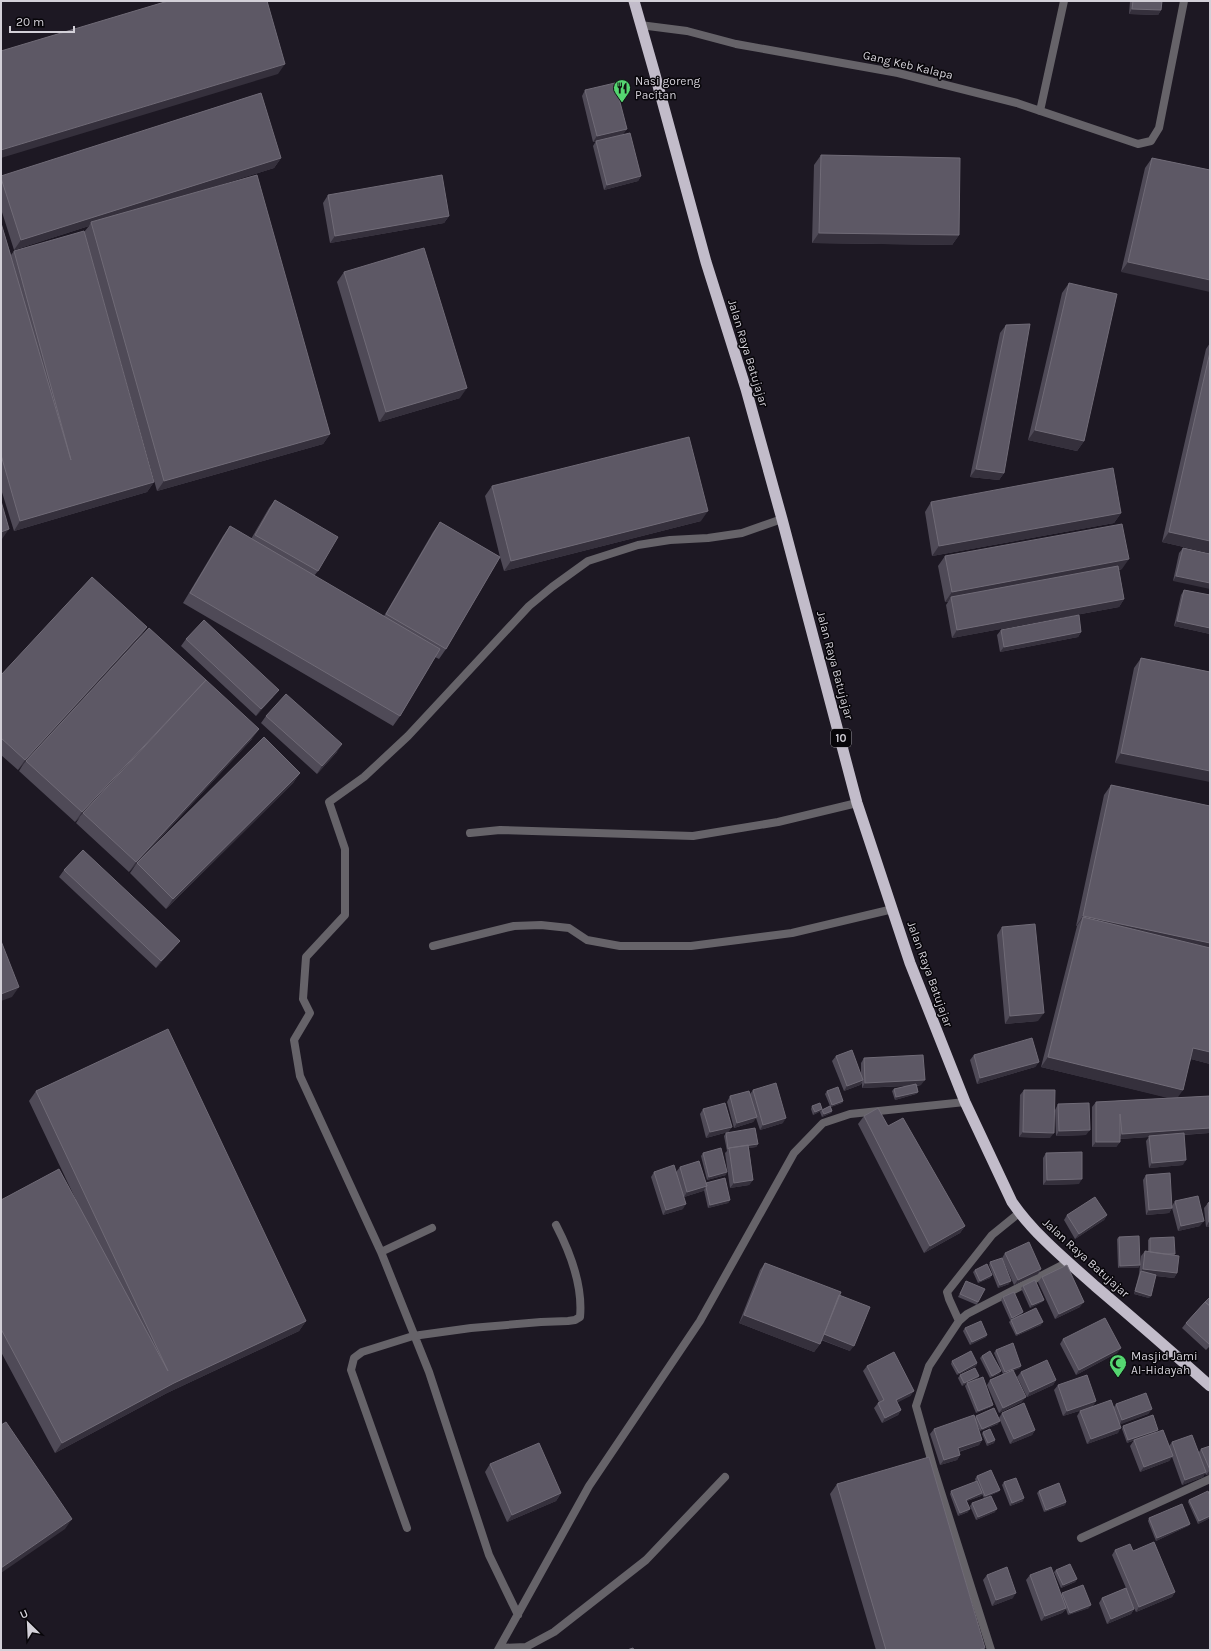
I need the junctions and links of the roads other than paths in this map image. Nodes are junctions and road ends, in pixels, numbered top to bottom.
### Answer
1 (634, 1) edge
2 (1064, 1) edge
3 (1184, 1) edge
4 (640, 25) junction
5 (1040, 111) junction
6 (782, 519) junction
7 (857, 803) junction
8 (470, 833) dead end
9 (893, 909) junction
10 (433, 946) dead end
11 (965, 1102) junction
12 (1019, 1213) junction
13 (556, 1225) dead end
14 (432, 1228) dead end
15 (381, 1252) junction
16 (1068, 1262) junction
17 (959, 1321) junction
18 (413, 1336) junction
19 (1210, 1386) edge
20 (725, 1477) dead end
21 (1210, 1479) edge
22 (407, 1528) dead end
23 (1081, 1538) dead end
24 (518, 1615) junction
25 (499, 1649) edge
26 (991, 1650) edge

1 - 4 highway, Jalan Raya Batujajar / 10
2 - 5 street
3 - 5 street, Gang Keb Kalapa
4 - 5 street, Gang Keb Kalapa
4 - 6 highway, Jalan Raya Batujajar / 10
6 - 7 highway, Jalan Raya Batujajar / 10
6 - 15 street
7 - 8 street
7 - 9 highway, Jalan Raya Batujajar / 10
9 - 10 street
9 - 11 highway, Jalan Raya Batujajar / 10
11 - 12 highway, Jalan Raya Batujajar / 10
11 - 24 street
12 - 16 highway, Jalan Raya Batujajar / 10
12 - 17 street
13 - 18 street
14 - 15 street
15 - 18 street
16 - 17 street
16 - 19 highway, Jalan Raya Batujajar / 10
17 - 26 street
18 - 22 street
18 - 24 street
20 - 25 street
21 - 23 street
24 - 25 street

